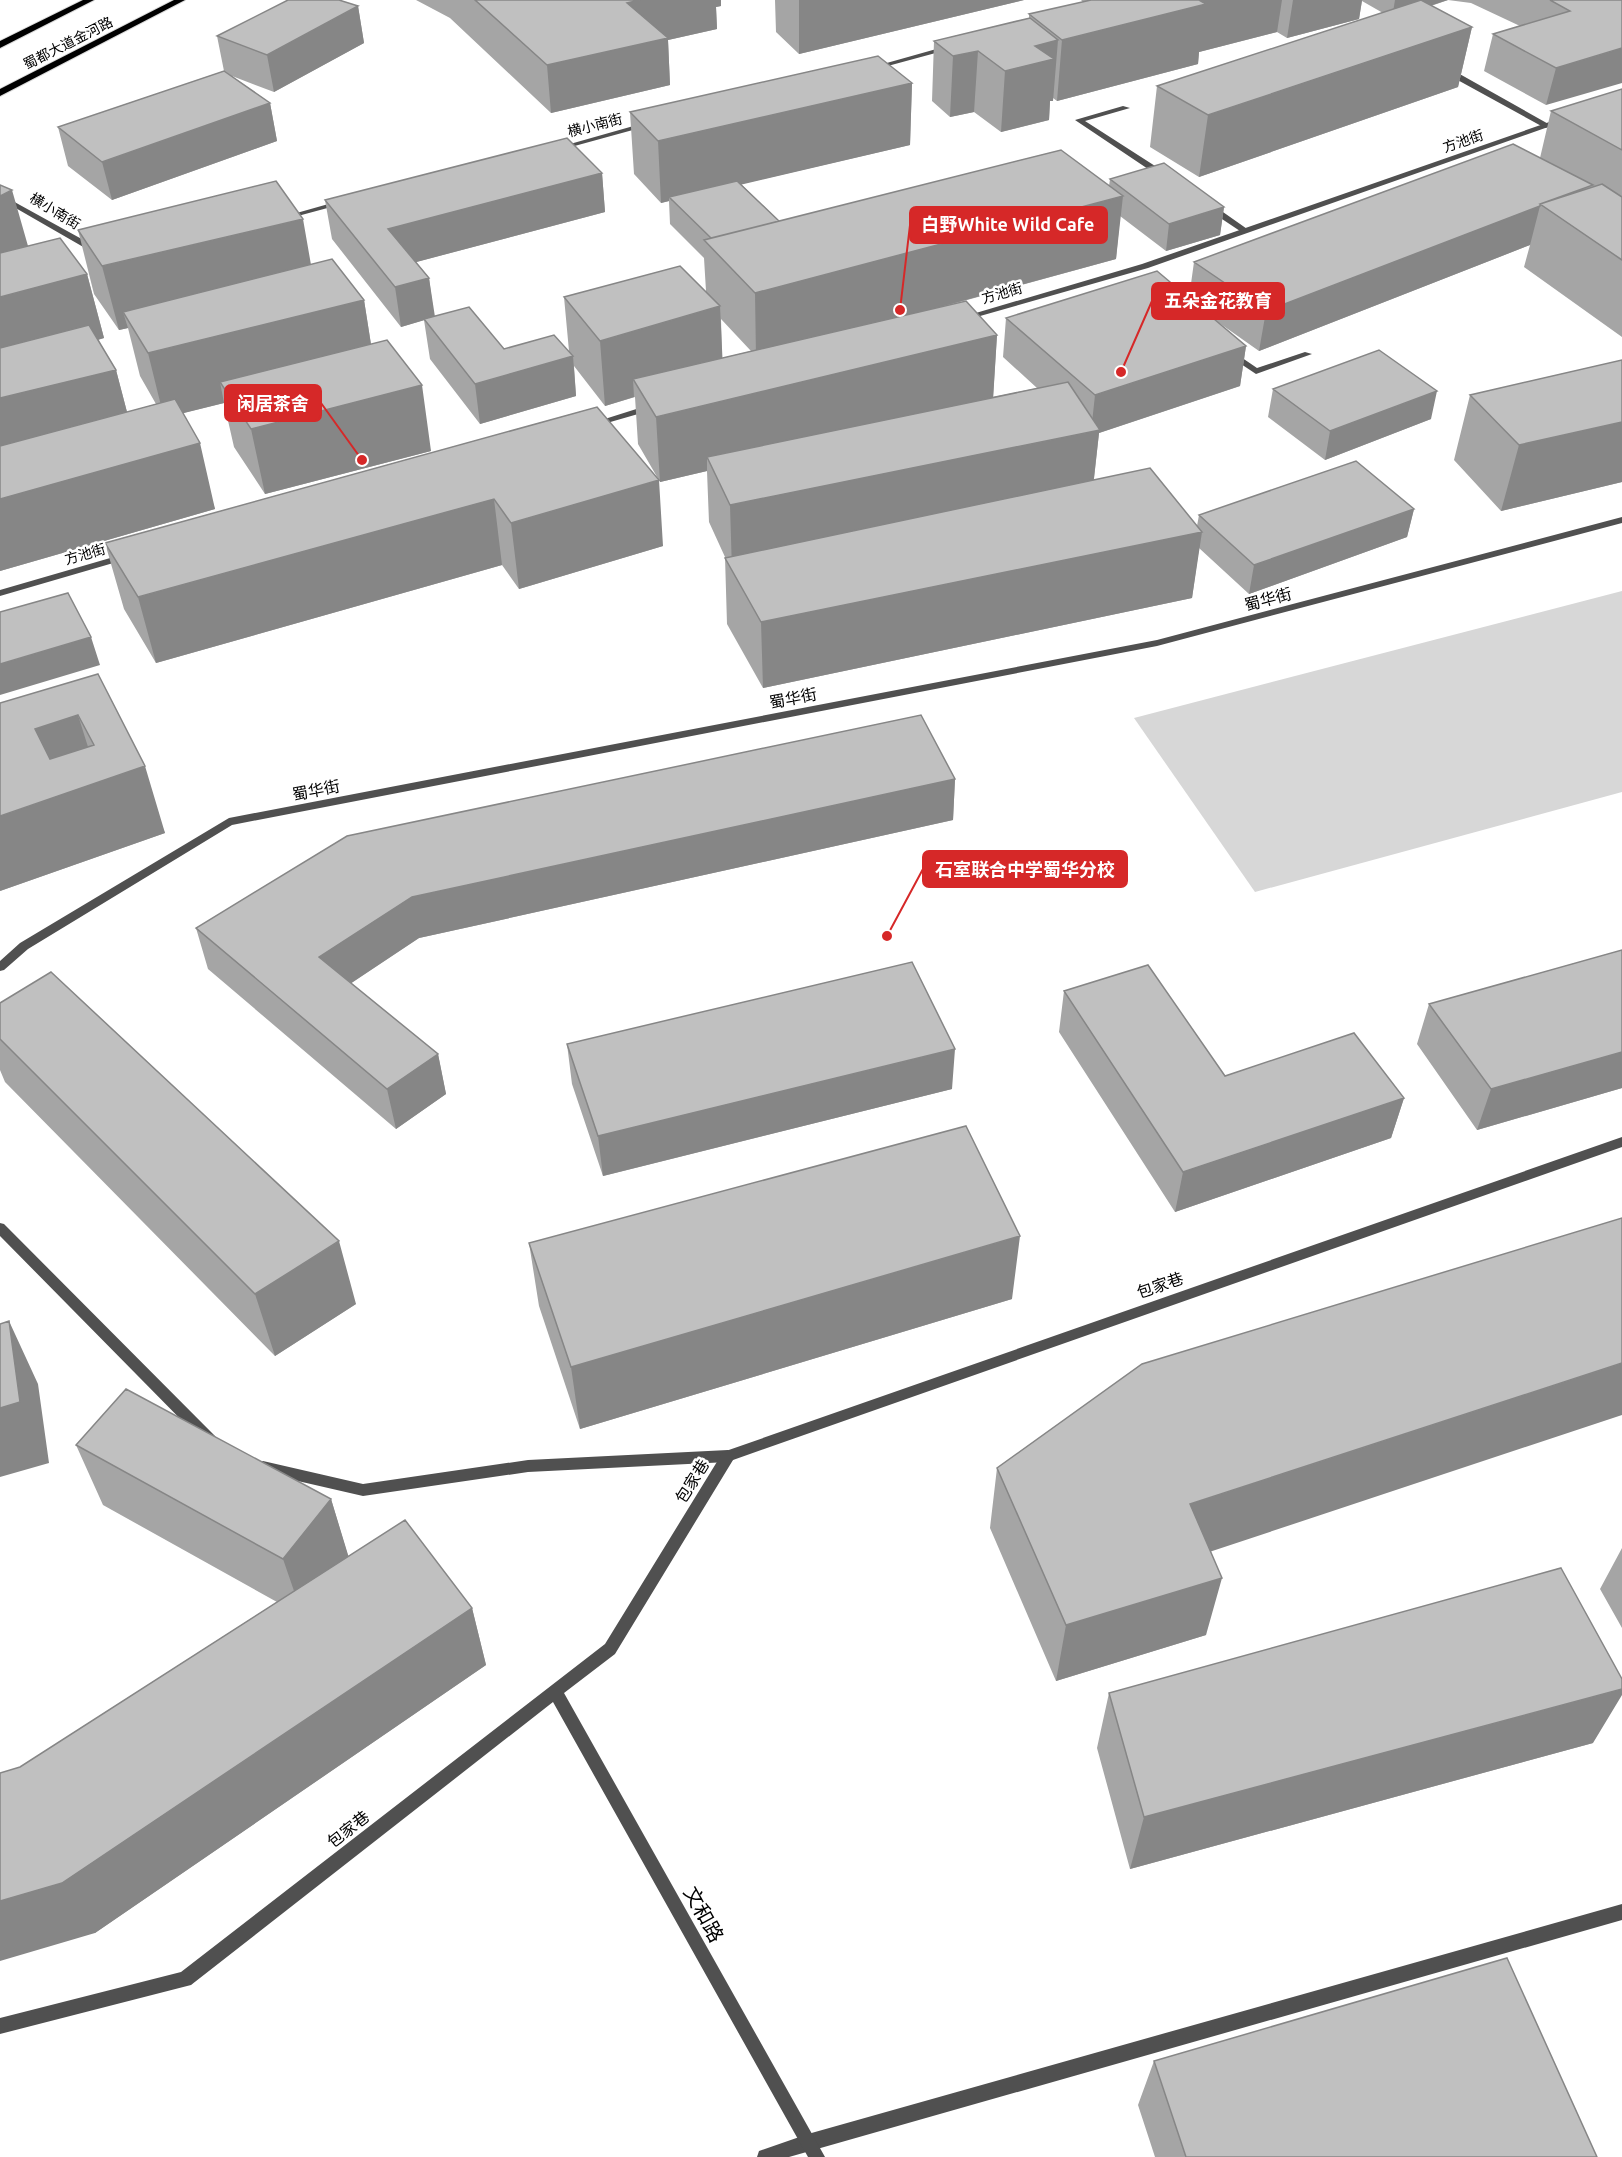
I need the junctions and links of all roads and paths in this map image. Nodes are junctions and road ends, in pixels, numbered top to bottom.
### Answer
1 (90, 0) edge
2 (181, 0) edge
3 (0, 45) edge
4 (956, 47) edge
5 (1437, 65) edge
6 (865, 70) edge
7 (0, 93) edge
8 (1126, 108) dead end
9 (1569, 118) edge
10 (659, 122) edge
11 (1548, 126) junction
12 (555, 149) edge
13 (1168, 179) edge
14 (0, 196) edge
15 (1197, 198) edge
16 (346, 202) edge
17 (276, 220) edge
18 (1246, 231) junction
19 (104, 256) edge
20 (1122, 273) junction
21 (1132, 280) edge
22 (951, 322) edge
23 (1227, 350) edge
24 (1308, 354) dead end
25 (654, 406) edge
26 (586, 426) edge
27 (1622, 520) edge
28 (138, 553) edge
29 (0, 592) edge
30 (0, 967) edge
31 (1622, 1142) edge
32 (0, 1228) edge
33 (222, 1452) edge
34 (728, 1456) junction
35 (252, 1465) edge
36 (555, 1691) junction
37 (1622, 1912) edge
38 (0, 2026) edge
39 (808, 2142) junction
40 (765, 2157) edge
41 (817, 2157) edge

1 - 3 main road, 蜀都大道金河路
2 - 7 main road, 蜀都大道金河路
4 - 6 street
5 - 11 street
8 - 13 street
9 - 11 street, 方池街
10 - 12 street, 横小南街
11 - 18 street, 方池街
14 - 19 street, 横小南街
15 - 18 street
16 - 17 street
18 - 20 street, 方池街
20 - 21 street
20 - 22 street, 方池街
23 - 24 street
25 - 26 street
27 - 30 street, 蜀华街
28 - 29 street, 方池街
31 - 34 street, 包家巷
32 - 33 street
34 - 35 street
34 - 36 street, 包家巷
36 - 38 street, 包家巷
36 - 39 street, 文和路
37 - 39 street
39 - 40 street
39 - 41 street, 文和路

